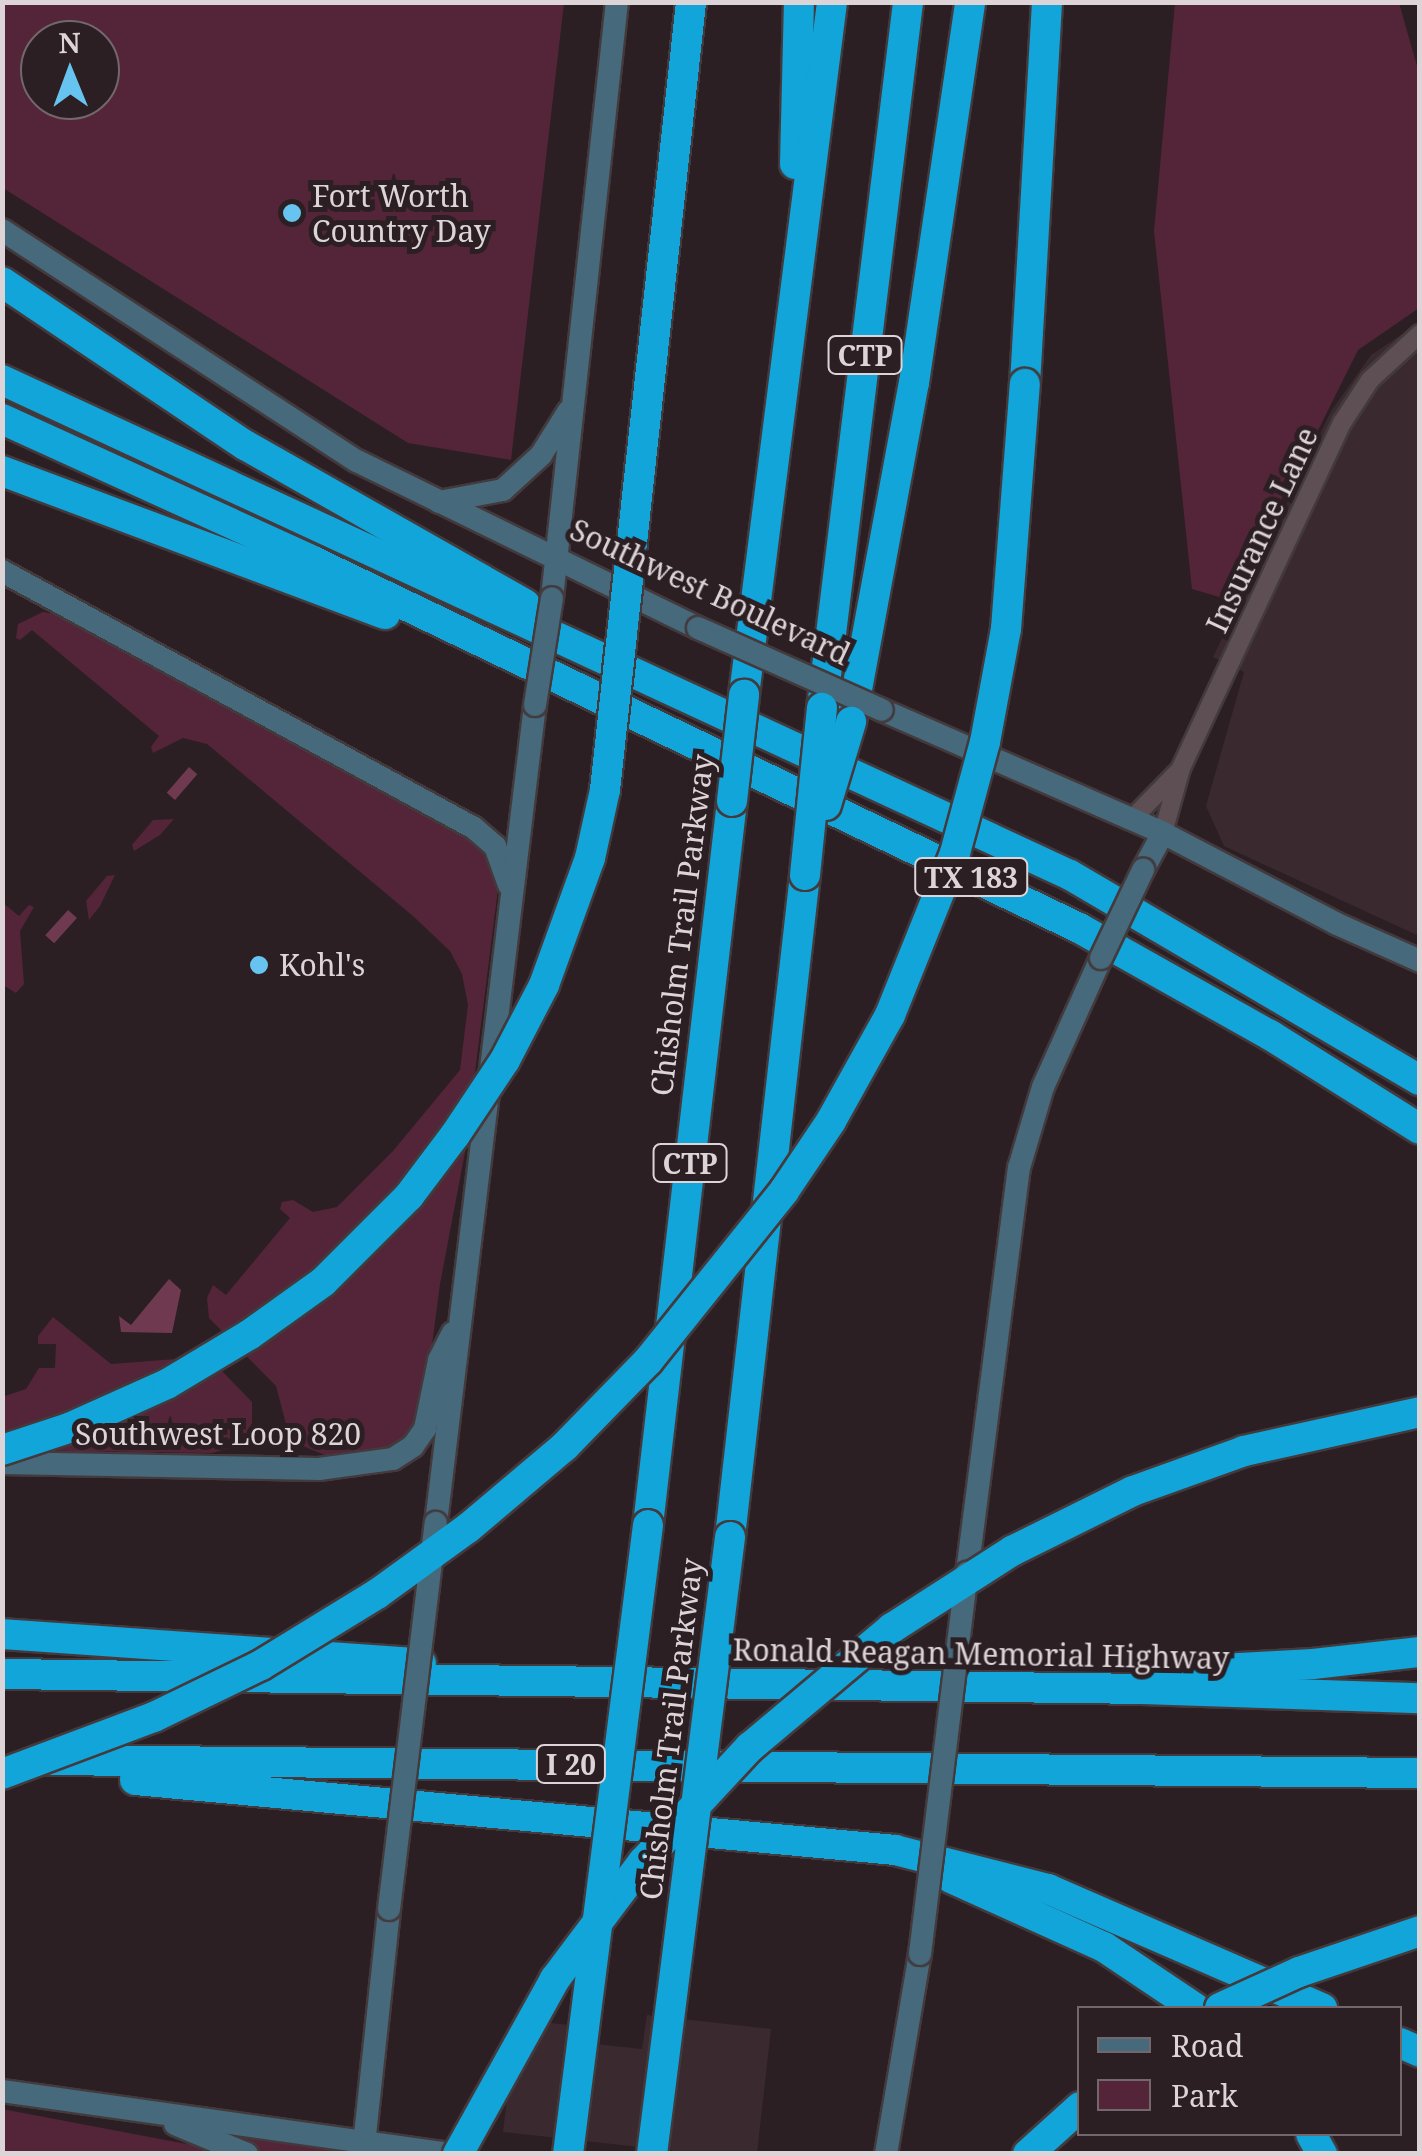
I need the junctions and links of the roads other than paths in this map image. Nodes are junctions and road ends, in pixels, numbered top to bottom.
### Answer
1 (617, 2) edge
2 (690, 2) edge
3 (799, 2) edge
4 (832, 2) edge
5 (908, 2) edge
6 (970, 2) edge
7 (1047, 2) edge
8 (2, 230) edge
9 (2, 282) edge
10 (1420, 334) edge
11 (790, 339) junction
12 (2, 380) edge
13 (574, 400) junction
14 (2, 419) edge
15 (2, 471) edge
16 (439, 502) junction
17 (557, 560) junction
18 (2, 571) edge
19 (506, 655) junction
20 (671, 687) junction
21 (1181, 768) junction
22 (1131, 820) junction
23 (1163, 834) junction
24 (805, 874) junction
25 (512, 895) junction
26 (1416, 960) edge
27 (1420, 1080) edge
28 (1420, 1128) edge
29 (460, 1321) junction
30 (1420, 1412) edge
31 (2, 1450) edge
32 (2, 1464) edge
33 (2, 1634) edge
34 (1420, 1652) edge
35 (2, 1674) edge
36 (480, 1683) junction
37 (1142, 1689) junction
38 (1420, 1698) edge
39 (2, 1760) edge
40 (1420, 1773) edge
41 (2, 1774) edge
42 (833, 1841) junction
43 (1420, 1930) edge
44 (1192, 2006) edge
45 (1224, 2006) edge
46 (1317, 2006) edge
47 (2, 2091) edge
48 (1077, 2110) edge
49 (144, 2111) junction
50 (364, 2147) edge
51 (247, 2154) edge
52 (456, 2154) edge
53 (568, 2154) edge
54 (652, 2154) edge
55 (886, 2154) edge
56 (1028, 2154) edge

1 - 13 main road
2 - 31 highway, bridge
3 - 11 highway
4 - 11 highway, Chisholm Trail Parkway / CTP
5 - 24 highway, Chisholm Trail Parkway / CTP, bridge
6 - 24 highway, bridge
7 - 41 highway, bridge
8 - 16 main road, Southwest Boulevard
9 - 20 highway
10 - 21 street, Insurance Lane
11 - 53 highway, Chisholm Trail Parkway / CTP, bridge
12 - 20 highway, TX 183
13 - 16 main road
13 - 17 main road
14 - 19 highway, TX 183
15 - 19 highway
16 - 17 main road, Southwest Boulevard
17 - 22 main road, Southwest Boulevard, bridge
17 - 25 main road, bridge
18 - 25 main road
19 - 28 highway, TX 183
20 - 27 highway, TX 183
21 - 22 street, Insurance Lane
21 - 23 street, Insurance Lane
22 - 23 main road, Southwest Boulevard
23 - 26 main road, Southwest Boulevard
23 - 55 main road, bridge
24 - 54 highway, Chisholm Trail Parkway / CTP, bridge
25 - 29 main road
29 - 32 main road, Southwest Loop 820
29 - 50 main road, bridge
30 - 52 highway, bridge
33 - 36 highway
34 - 37 highway
35 - 36 highway, Ronald Reagan Memorial Highway
36 - 37 highway, Ronald Reagan Memorial Highway
37 - 38 highway, Ronald Reagan Memorial Highway
39 - 40 highway, I 20
41 - 42 highway
42 - 44 highway
42 - 46 highway
43 - 45 highway, bridge
47 - 49 main road
48 - 56 highway
49 - 50 main road
49 - 51 main road
50 - 52 main road

